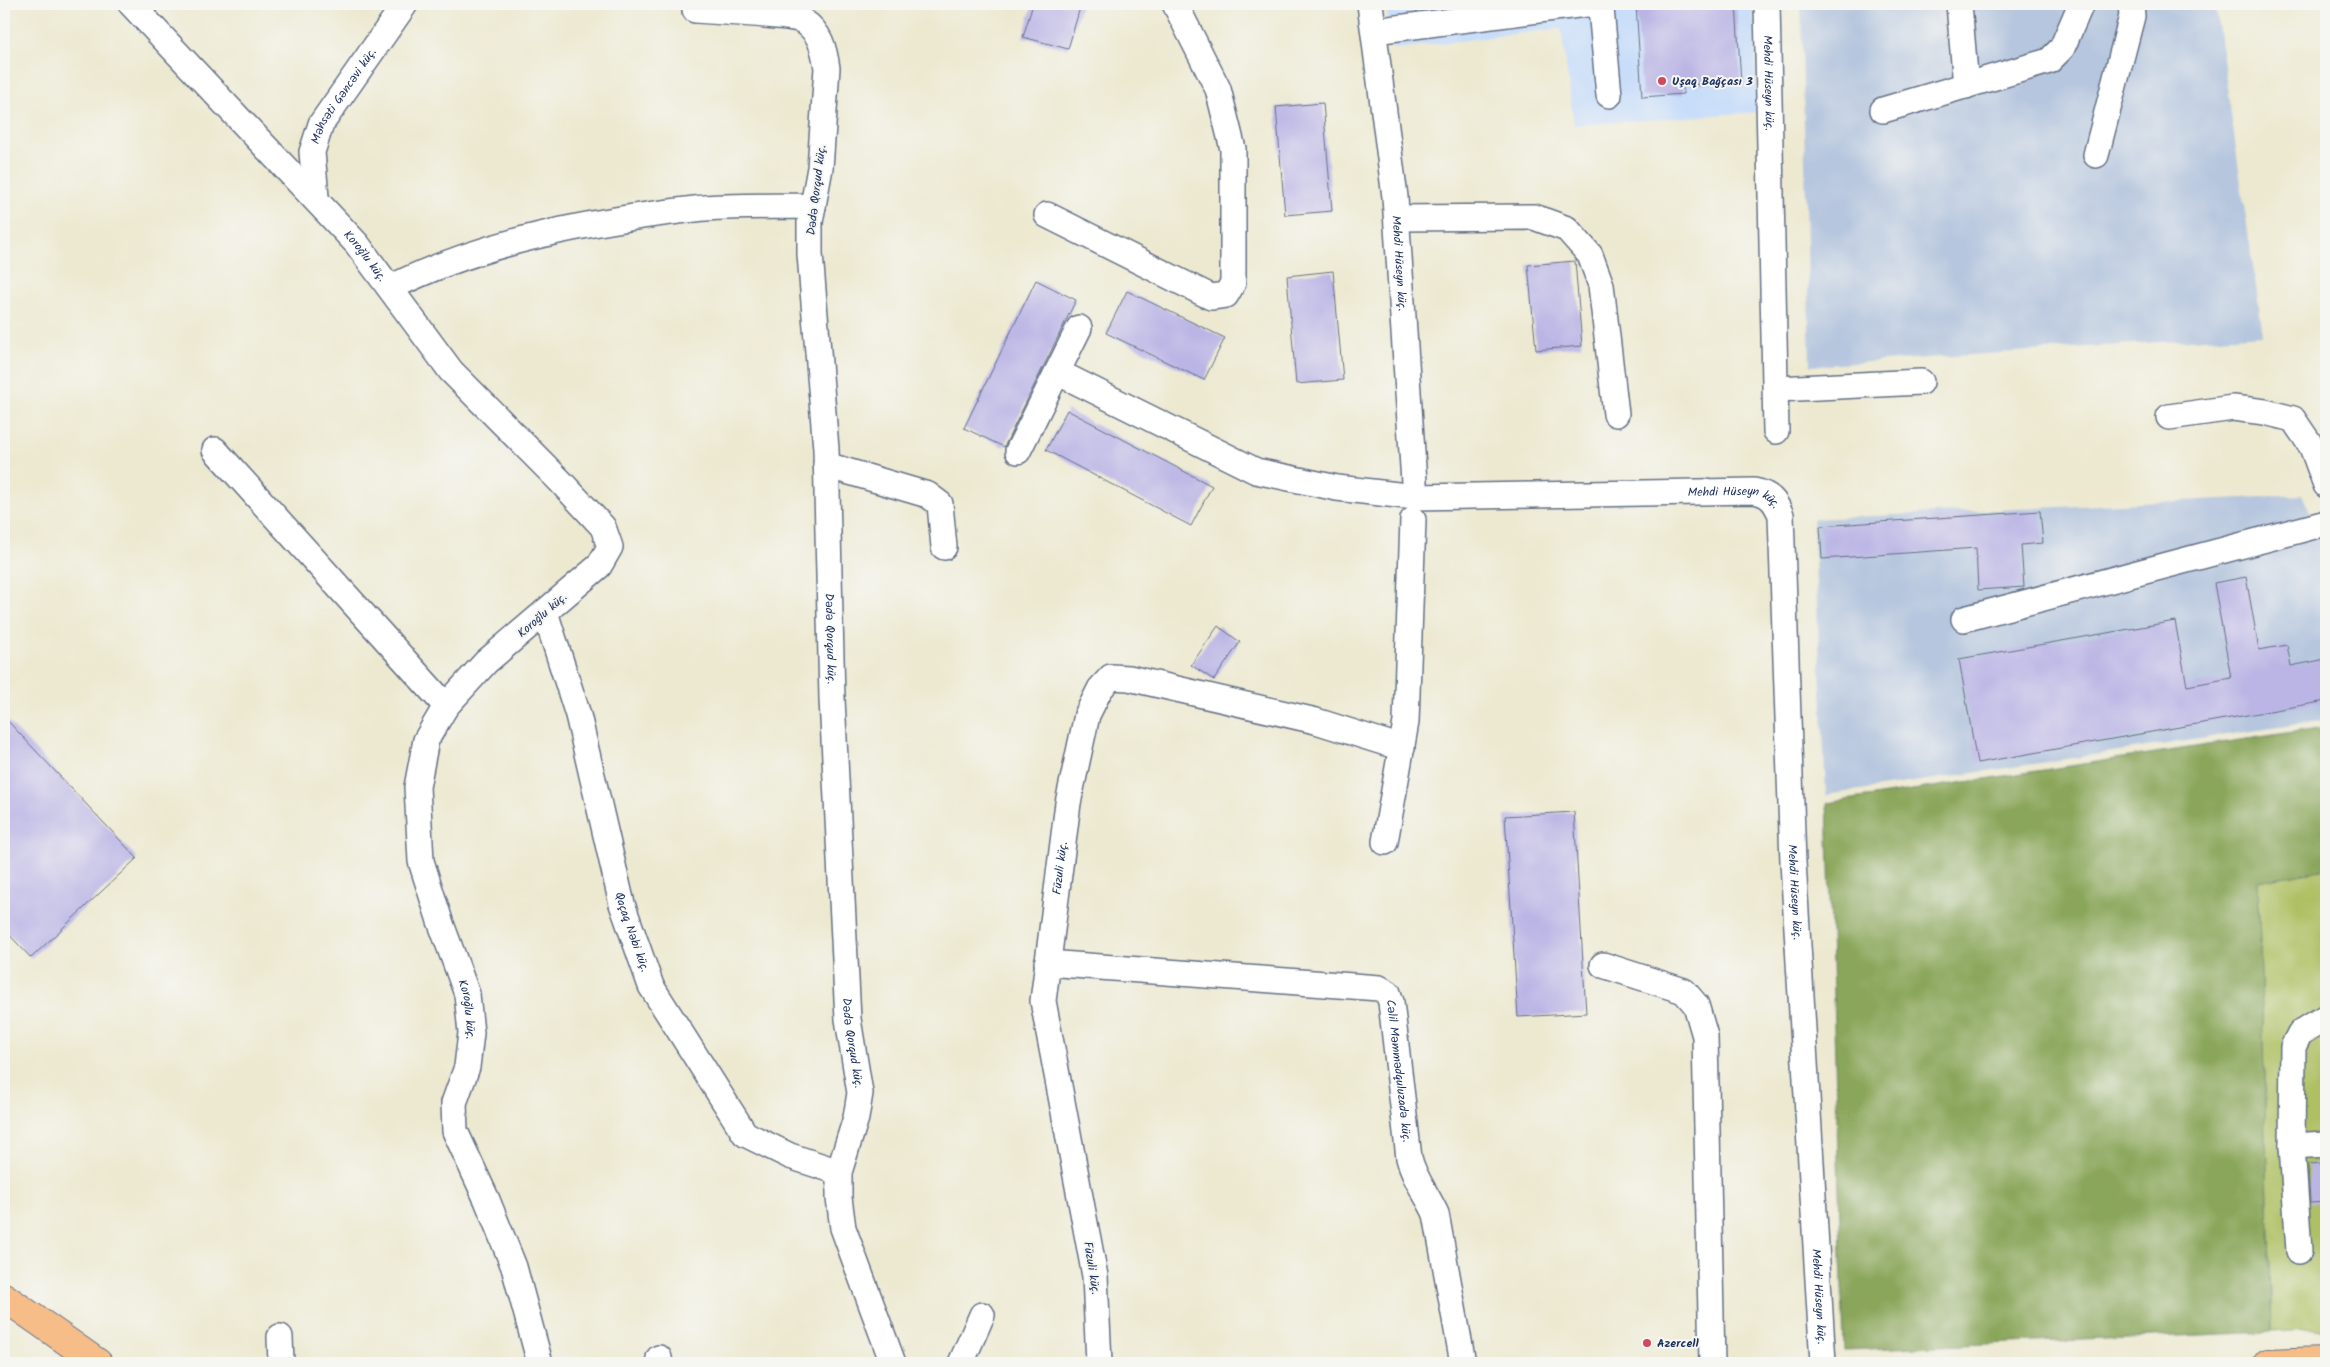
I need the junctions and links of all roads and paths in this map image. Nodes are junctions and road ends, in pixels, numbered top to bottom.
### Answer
1 (131, 4) edge
2 (405, 4) edge
3 (1175, 4) edge
4 (1370, 4) edge
5 (1586, 4) edge
6 (1591, 4) edge
7 (1767, 4) edge
8 (1959, 4) edge
9 (2081, 4) edge
10 (2131, 4) edge
11 (695, 10) dead end
12 (1374, 31) junction
13 (1966, 86) junction
14 (1609, 95) dead end
15 (1883, 110) dead end
16 (2096, 155) dead end
17 (316, 197) junction
18 (813, 206) junction
19 (1047, 215) dead end
20 (1397, 218) junction
21 (390, 288) junction
22 (1079, 328) dead end
23 (1059, 373) junction
24 (1921, 382) dead end
25 (1777, 389) junction
26 (1616, 414) dead end
27 (2169, 416) dead end
28 (1776, 431) dead end
29 (215, 450) dead end
30 (1018, 451) dead end
31 (826, 465) junction
32 (2326, 485) edge
33 (1414, 508) junction
34 (2326, 523) edge
35 (944, 547) dead end
36 (545, 612) junction
37 (1964, 619) dead end
38 (446, 706) junction
39 (1402, 748) junction
40 (1385, 842) dead end
41 (1046, 963) junction
42 (1603, 965) dead end
43 (2326, 1017) edge
44 (2326, 1144) edge
45 (2292, 1146) junction
46 (839, 1172) junction
47 (2299, 1251) dead end
48 (4, 1297) edge
49 (982, 1315) dead end
50 (280, 1338) dead end
51 (2326, 1361) edge
52 (98, 1363) edge
53 (281, 1363) edge
54 (540, 1363) edge
55 (893, 1363) edge
56 (961, 1363) edge
57 (1099, 1363) edge
58 (1463, 1363) edge
59 (1712, 1363) edge
60 (1823, 1363) edge
61 (2268, 1363) edge

1 - 17 street, Koroğlu küç.
2 - 17 street, Məhsəti Gəncəvi küç.
3 - 19 street
4 - 12 street, Mehdi Hüseyn küç.
5 - 12 street
6 - 14 street
7 - 25 street, Mehdi Hüseyn küç.
8 - 13 street
9 - 13 street
10 - 16 street
11 - 18 street, Dədə Qorqud küç.
12 - 20 street, Mehdi Hüseyn küç.
13 - 15 street
17 - 21 street, Koroğlu küç.
18 - 21 street
18 - 31 street, Dədə Qorqud küç.
20 - 26 street
20 - 33 street, Mehdi Hüseyn küç.
21 - 36 street, Koroğlu küç.
22 - 23 street
23 - 30 street
23 - 33 street
24 - 25 street
25 - 28 street, Mehdi Hüseyn küç.
27 - 32 street
29 - 38 street
31 - 35 street
31 - 46 street, Dədə Qorqud küç.
33 - 39 street
33 - 60 street, Mehdi Hüseyn küç.
34 - 37 street
36 - 38 street, Koroğlu küç.
36 - 46 street, Qaçaq Nəbi küç.
38 - 54 street, Koroğlu küç.
39 - 40 street
39 - 41 street, Füzuli küç.
41 - 57 street, Füzuli küç.
41 - 58 street, Cəlil Məmmədquluzadə küç.
42 - 59 street
43 - 45 street
44 - 45 street
45 - 47 street
46 - 55 street, Dədə Qorqud küç.
48 - 52 main road
49 - 56 street
50 - 53 street
51 - 61 main road

